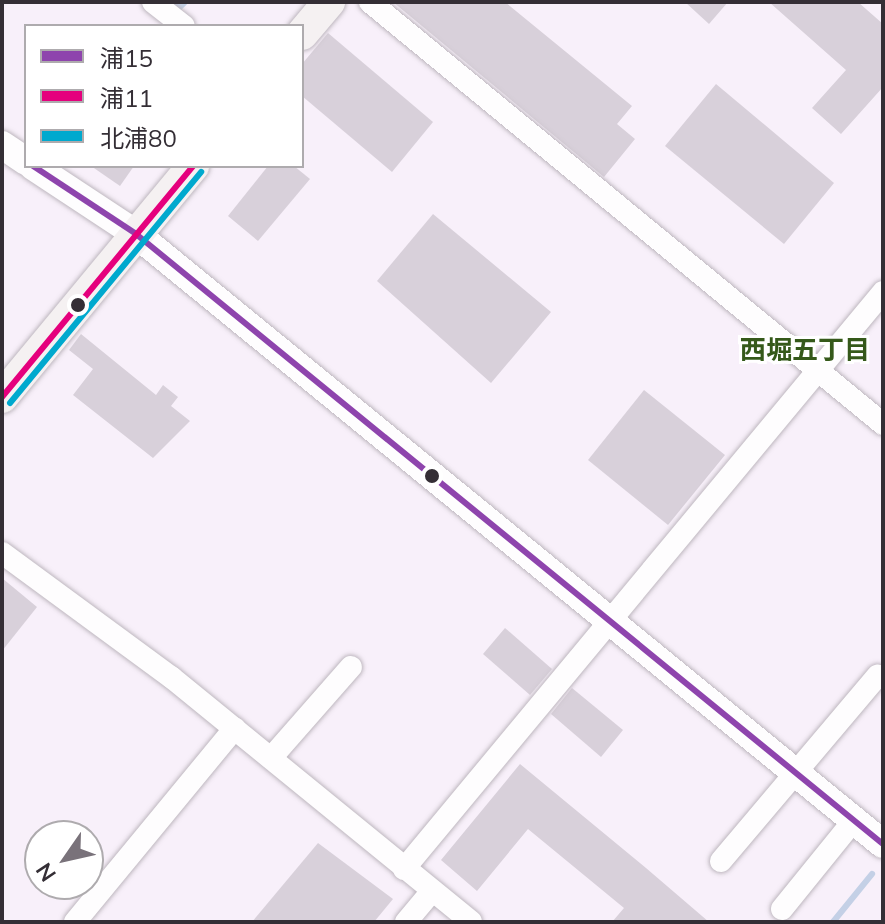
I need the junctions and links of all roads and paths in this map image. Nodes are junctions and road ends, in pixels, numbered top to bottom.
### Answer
1 (153, 2) edge
2 (329, 2) edge
3 (370, 2) edge
4 (181, 24) edge
5 (304, 32) edge
6 (2, 145) edge
7 (24, 160) edge
8 (36, 168) edge
9 (191, 168) edge
10 (136, 234) junction
11 (883, 292) edge
12 (818, 370) junction
13 (2, 397) edge
14 (883, 424) edge
15 (2, 553) edge
16 (612, 622) junction
17 (351, 667) dead end
18 (878, 675) dead end
19 (235, 728) junction
20 (271, 758) junction
21 (796, 772) junction
22 (854, 820) junction
23 (883, 844) edge
24 (721, 861) dead end
25 (404, 869) junction
26 (432, 891) junction
27 (782, 909) dead end
28 (75, 922) edge
29 (406, 922) edge
30 (471, 922) edge

1 - 4 street
2 - 5 main road
3 - 12 street
6 - 7 street
8 - 10 street
9 - 10 main road
10 - 13 main road
10 - 16 street
11 - 12 street
12 - 14 street
12 - 16 street
15 - 19 street
16 - 21 street
16 - 25 street
17 - 20 street
18 - 21 street
19 - 20 street
19 - 28 street
20 - 25 street
21 - 22 street
21 - 24 street
22 - 23 street
22 - 27 street
25 - 26 street
26 - 29 street
26 - 30 street

